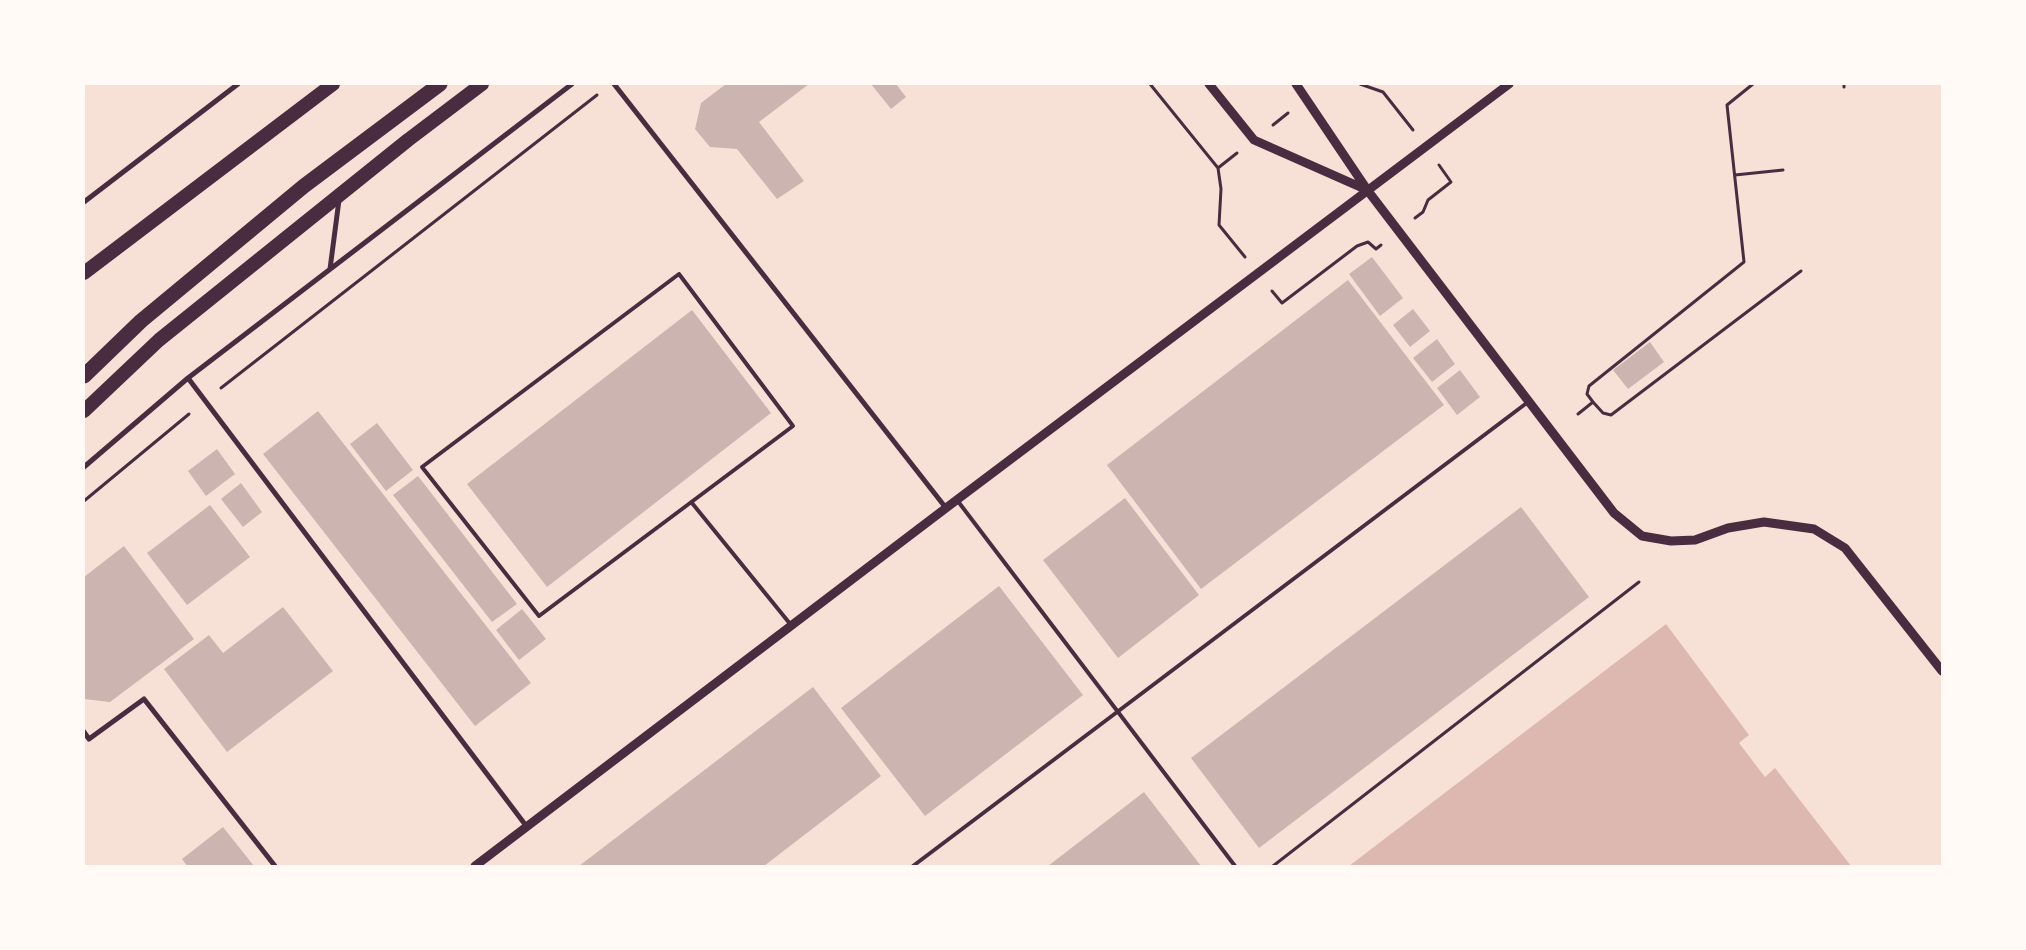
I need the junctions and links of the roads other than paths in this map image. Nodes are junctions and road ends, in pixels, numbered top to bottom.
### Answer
1 (238, 84) edge
2 (333, 84) edge
3 (440, 84) edge
4 (482, 84) edge
5 (572, 84) edge
6 (614, 84) edge
7 (1209, 84) edge
8 (1296, 84) edge
9 (1510, 84) edge
10 (1368, 191) junction
11 (340, 194) junction
12 (84, 202) edge
13 (330, 269) junction
14 (84, 273) edge
15 (84, 376) edge
16 (188, 378) junction
17 (1528, 401) junction
18 (84, 411) edge
19 (84, 467) edge
20 (957, 500) junction
21 (692, 503) junction
22 (946, 508) junction
23 (791, 625) junction
24 (1942, 671) edge
25 (1118, 712) junction
26 (84, 732) edge
27 (527, 827) junction
28 (275, 866) edge
29 (475, 866) edge
30 (913, 866) edge
31 (1235, 866) edge

1 - 12 street
2 - 14 highway
3 - 15 highway
4 - 11 highway
5 - 13 street
6 - 22 street
7 - 10 street
8 - 10 street
9 - 10 street
10 - 17 street
10 - 20 street
11 - 13 street
11 - 18 highway
13 - 16 street
16 - 19 street
16 - 27 street
17 - 24 street
17 - 25 lane
20 - 22 street
20 - 25 lane
21 - 21 lane
21 - 23 lane
22 - 23 street
23 - 27 street
25 - 30 lane
25 - 31 lane
26 - 28 street
27 - 29 street

